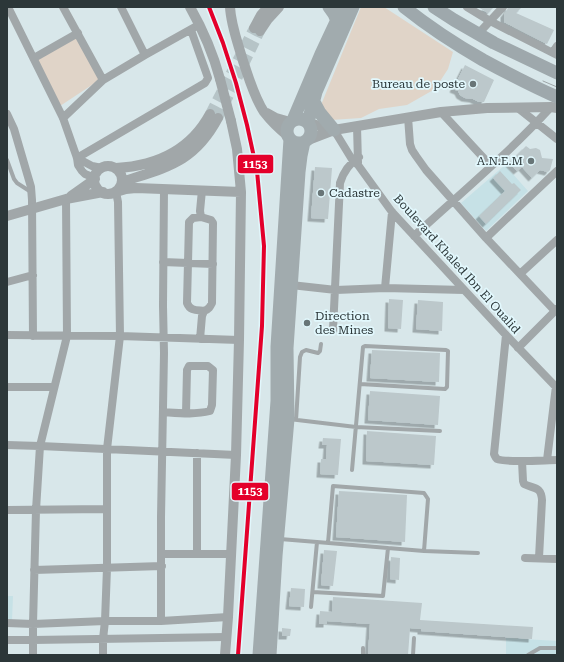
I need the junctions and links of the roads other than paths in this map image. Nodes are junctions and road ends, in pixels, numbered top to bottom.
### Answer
1 (8, 7) edge
2 (63, 7) edge
3 (121, 7) edge
4 (190, 7) edge
5 (230, 7) edge
6 (268, 7) edge
7 (280, 7) edge
8 (329, 7) edge
9 (343, 7) edge
10 (353, 7) edge
11 (404, 7) edge
12 (434, 7) edge
13 (467, 7) edge
14 (503, 7) edge
15 (337, 21) junction
16 (490, 21) junction
17 (200, 24) junction
18 (191, 30) junction
19 (78, 33) junction
20 (478, 34) junction
21 (556, 51) edge
22 (145, 55) junction
23 (34, 58) junction
24 (557, 73) edge
25 (103, 80) junction
26 (314, 100) junction
27 (555, 104) edge
28 (518, 108) junction
29 (263, 110) junction
30 (440, 112) junction
31 (7, 115) edge
32 (408, 117) junction
33 (63, 118) junction
34 (292, 121) junction
35 (308, 123) junction
36 (537, 123) junction
37 (357, 126) junction
38 (334, 130) junction
39 (289, 138) junction
40 (557, 139) edge
41 (306, 141) junction
42 (76, 158) junction
43 (7, 160) edge
44 (356, 161) junction
45 (491, 166) junction
46 (102, 168) junction
47 (116, 168) junction
48 (557, 171) edge
49 (95, 179) junction
50 (119, 187) junction
51 (164, 189) junction
52 (202, 190) junction
53 (103, 192) junction
54 (241, 192) junction
55 (31, 193) junction
56 (66, 199) junction
57 (453, 200) junction
58 (32, 209) junction
59 (392, 212) junction
60 (7, 216) edge
61 (201, 217) junction
62 (414, 236) junction
63 (486, 238) junction
64 (557, 240) edge
65 (163, 262) junction
66 (188, 263) junction
67 (213, 264) junction
68 (521, 273) junction
69 (33, 275) junction
70 (7, 282) edge
71 (291, 285) junction
72 (385, 288) junction
73 (336, 290) junction
74 (464, 290) junction
75 (556, 310) edge
76 (204, 311) junction
77 (333, 330) dead end
78 (7, 335) edge
79 (506, 335) junction
80 (33, 336) junction
81 (67, 336) junction
82 (120, 336) junction
83 (164, 337) junction
84 (200, 339) junction
85 (239, 340) junction
86 (321, 344) dead end
87 (518, 348) junction
88 (360, 384) junction
89 (7, 387) edge
90 (54, 387) junction
91 (556, 387) edge
92 (162, 412) junction
93 (186, 413) junction
94 (287, 418) junction
95 (356, 427) junction
96 (440, 431) dead end
97 (7, 445) edge
98 (40, 446) junction
99 (107, 449) junction
100 (162, 452) junction
101 (197, 453) junction
102 (236, 455) junction
103 (547, 460) junction
104 (557, 460) edge
105 (522, 461) junction
106 (352, 470) dead end
107 (107, 509) junction
108 (7, 510) edge
109 (36, 510) junction
110 (273, 539) junction
111 (317, 542) junction
112 (328, 543) junction
113 (388, 548) junction
114 (424, 551) junction
115 (161, 554) junction
116 (197, 554) junction
117 (232, 554) junction
118 (478, 554) dead end
119 (526, 558) dead end
120 (538, 558) junction
121 (557, 558) edge
122 (162, 566) junction
123 (107, 568) junction
124 (34, 570) junction
125 (313, 592) junction
126 (311, 607) dead end
127 (228, 617) junction
128 (161, 620) junction
129 (105, 621) junction
130 (7, 623) edge
131 (33, 624) junction
132 (226, 637) junction
133 (414, 638) dead end
134 (103, 639) junction
135 (7, 640) edge
136 (33, 640) junction
137 (363, 648) dead end
138 (557, 648) edge
139 (33, 655) edge
140 (103, 655) edge
141 (225, 655) edge
142 (259, 655) edge
143 (270, 655) edge
144 (363, 655) edge
145 (413, 655) edge
146 (528, 655) edge

1 - 23 street
2 - 19 street
3 - 22 street
4 - 17 street
5 - 29 street
6 - 7 street
8 - 15 main road
9 - 15 main road
10 - 26 main road
11 - 27 highway
12 - 20 highway
13 - 16 street
14 - 16 street
15 - 34 main road
16 - 20 street
16 - 21 street
17 - 18 street
17 - 54 street, bridge
18 - 22 street
18 - 42 street
19 - 23 street
19 - 25 street
20 - 24 highway
22 - 25 street
23 - 33 street
25 - 33 street
26 - 35 main road
26 - 38 main road
27 - 28 street
27 - 36 street
28 - 30 street
28 - 36 street
29 - 34 street
29 - 39 street
30 - 32 street
30 - 45 street
31 - 55 street
32 - 37 street
32 - 57 street
33 - 42 street
34 - 35 main road
34 - 39 main road
35 - 38 street
35 - 41 main road
36 - 40 street
36 - 45 street
37 - 38 street
37 - 44 street
38 - 41 street
38 - 44 street, Boulevard Khaled Ibn El Oualid
39 - 41 main road
39 - 94 main road
41 - 71 main road
42 - 46 street
42 - 49 street
43 - 55 lane
44 - 59 street, Boulevard Khaled Ibn El Oualid
44 - 73 street
45 - 57 street
46 - 47 street
46 - 49 street
47 - 50 street
47 - 50 street
48 - 63 street
49 - 53 street
49 - 56 street
50 - 51 street
50 - 53 street
50 - 82 street
51 - 52 street
51 - 65 street
52 - 54 street
52 - 61 street
53 - 56 street
54 - 85 street
55 - 58 street
56 - 58 street
56 - 81 street
57 - 62 street
57 - 63 street
58 - 60 street
58 - 69 street
59 - 62 street, Boulevard Khaled Ibn El Oualid
59 - 72 street
61 - 66 street
61 - 67 street
62 - 74 street, Boulevard Khaled Ibn El Oualid
63 - 68 street
64 - 68 street
65 - 66 street
65 - 83 street
66 - 67 street
66 - 76 street
67 - 76 street
68 - 75 street
69 - 70 street
69 - 80 street
71 - 73 street
71 - 94 main road
72 - 73 street
72 - 74 street
73 - 77 street
74 - 79 street, Boulevard Khaled Ibn El Oualid
75 - 87 street
76 - 84 street
78 - 80 street
79 - 87 street, Boulevard Khaled Ibn El Oualid
79 - 105 street
80 - 81 street
81 - 82 street
81 - 90 street
82 - 83 street
82 - 99 street
83 - 84 street
83 - 92 street
84 - 85 street
85 - 102 street
86 - 94 lane
87 - 91 street, Boulevard Khaled Ibn El Oualid
88 - 88 lane
88 - 95 lane
89 - 90 street
90 - 98 street
91 - 103 street
92 - 93 street
92 - 100 street
93 - 93 street
94 - 95 lane
94 - 110 main road
95 - 96 lane
95 - 106 lane
97 - 98 street
98 - 99 street
98 - 109 street
99 - 100 street
99 - 107 street
100 - 101 street
100 - 115 street
101 - 102 street
101 - 116 street
102 - 117 street
103 - 104 street
103 - 105 street
105 - 120 street
107 - 109 street
107 - 123 street
108 - 109 street
109 - 124 street
110 - 111 lane
110 - 142 main road
110 - 143 main road
111 - 112 lane
111 - 125 lane
112 - 113 lane
112 - 114 lane
113 - 114 lane
113 - 125 lane
114 - 118 lane
115 - 116 street
115 - 122 street
116 - 117 street
117 - 127 street
119 - 120 street
120 - 121 street
122 - 123 street
122 - 128 street
123 - 124 street
123 - 129 street
124 - 131 street
125 - 126 lane
127 - 128 street
127 - 132 street
128 - 129 street
129 - 131 street
129 - 134 street
130 - 131 street
131 - 136 street
132 - 134 street
132 - 141 street
133 - 145 lane
134 - 136 street
134 - 140 street
135 - 136 street
136 - 139 street
137 - 144 lane
138 - 146 lane

